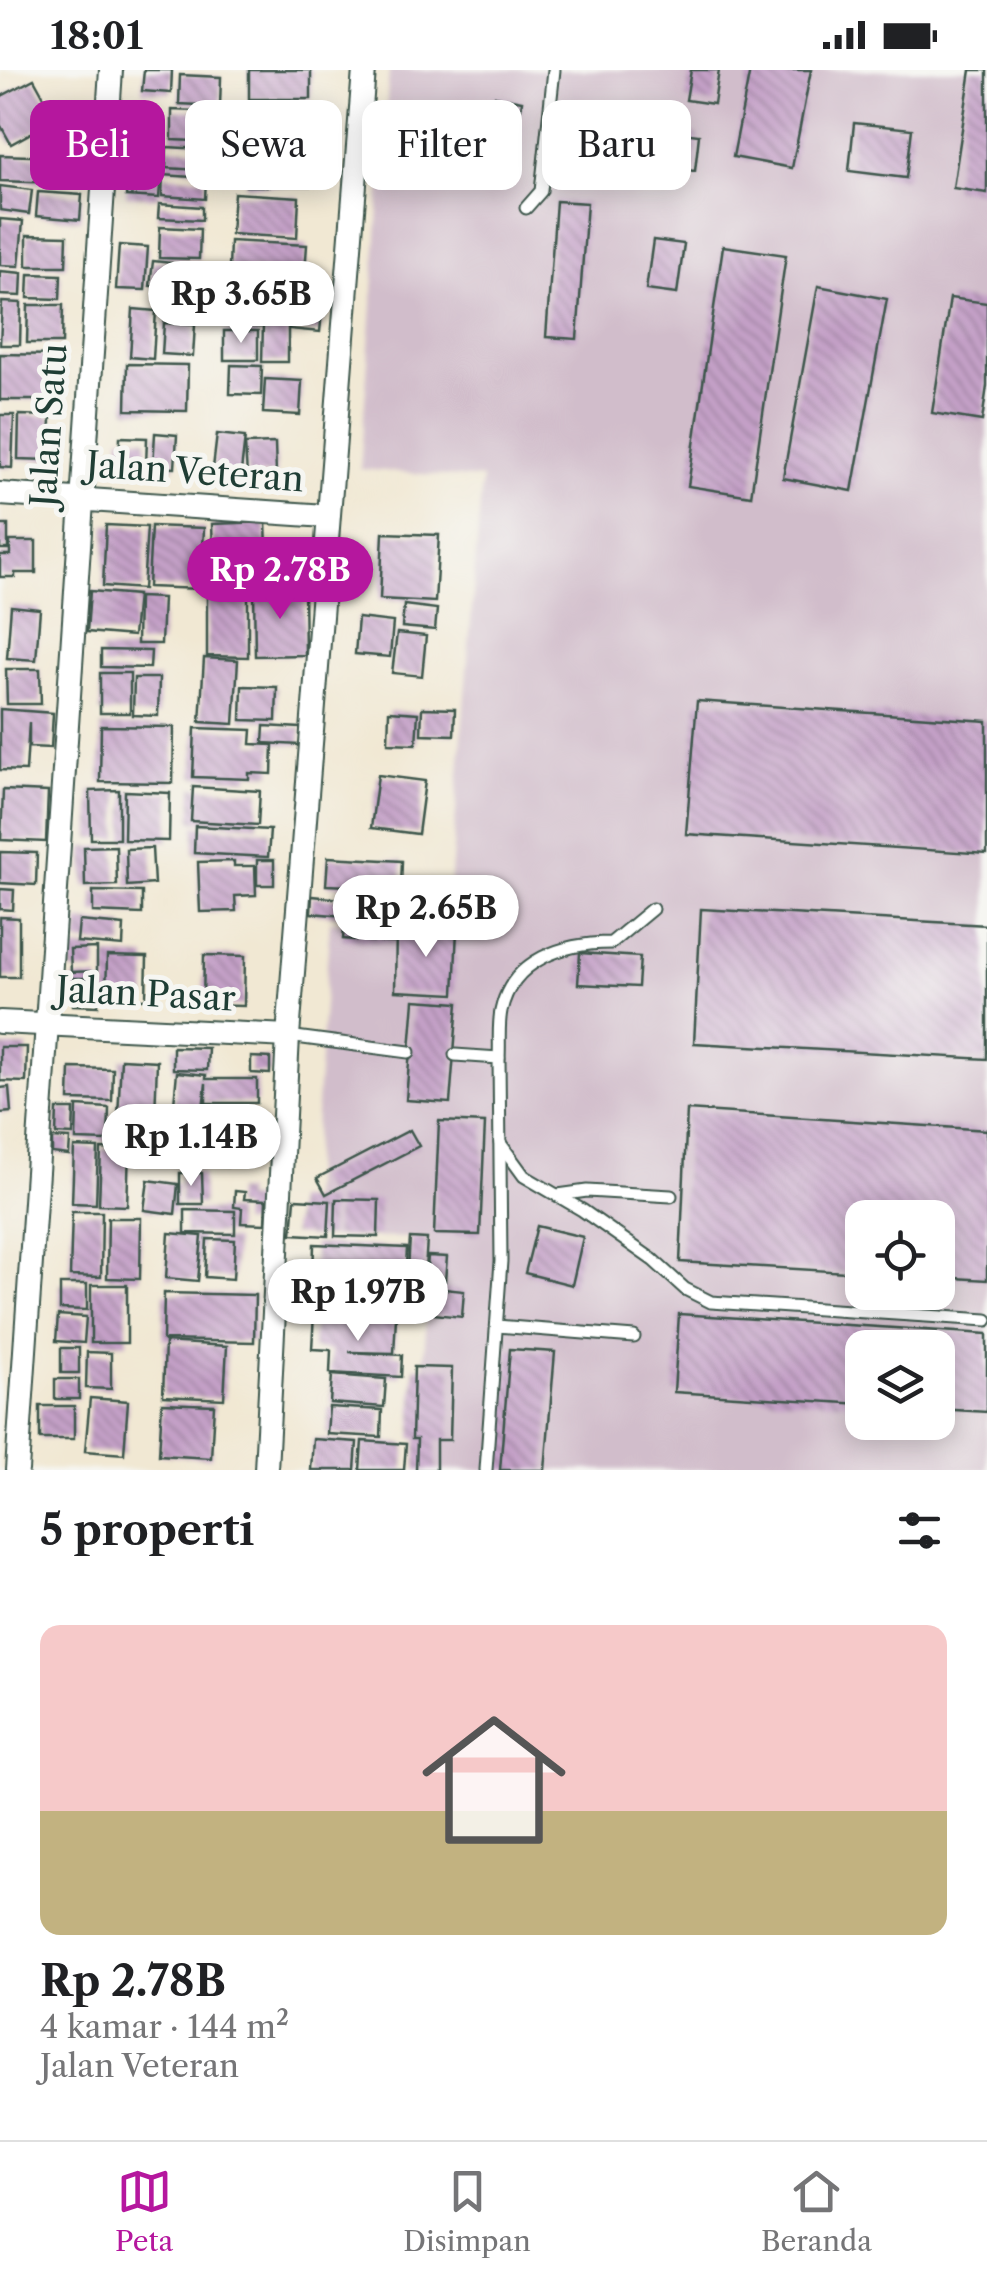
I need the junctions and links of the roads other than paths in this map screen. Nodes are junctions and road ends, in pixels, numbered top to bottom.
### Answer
1 (110, 70) edge
2 (364, 70) edge
3 (554, 70) edge
4 (526, 208) dead end
5 (0, 494) edge
6 (78, 500) junction
7 (326, 516) junction
8 (652, 909) dead end
9 (0, 1022) edge
10 (50, 1025) junction
11 (288, 1036) junction
12 (409, 1052) dead end
13 (455, 1056) dead end
14 (499, 1058) junction
15 (500, 1142) junction
16 (558, 1195) junction
17 (671, 1196) dead end
18 (987, 1320) edge
19 (497, 1326) junction
20 (634, 1337) dead end
21 (17, 1470) edge
22 (266, 1470) edge
23 (486, 1470) edge

1 - 6 street, Jalan Satu
2 - 7 street
3 - 4 lane
5 - 6 street, Jalan Veteran
6 - 7 street, Jalan Veteran
6 - 10 street, Jalan Satu
7 - 11 street
8 - 14 lane
9 - 10 street, Jalan Pasar
10 - 11 street, Jalan Pasar
10 - 21 street, Jalan Satu
11 - 12 lane
11 - 22 street
13 - 14 lane
14 - 15 lane
15 - 16 lane
15 - 19 lane
16 - 17 lane
16 - 18 lane
19 - 20 lane
19 - 23 lane

